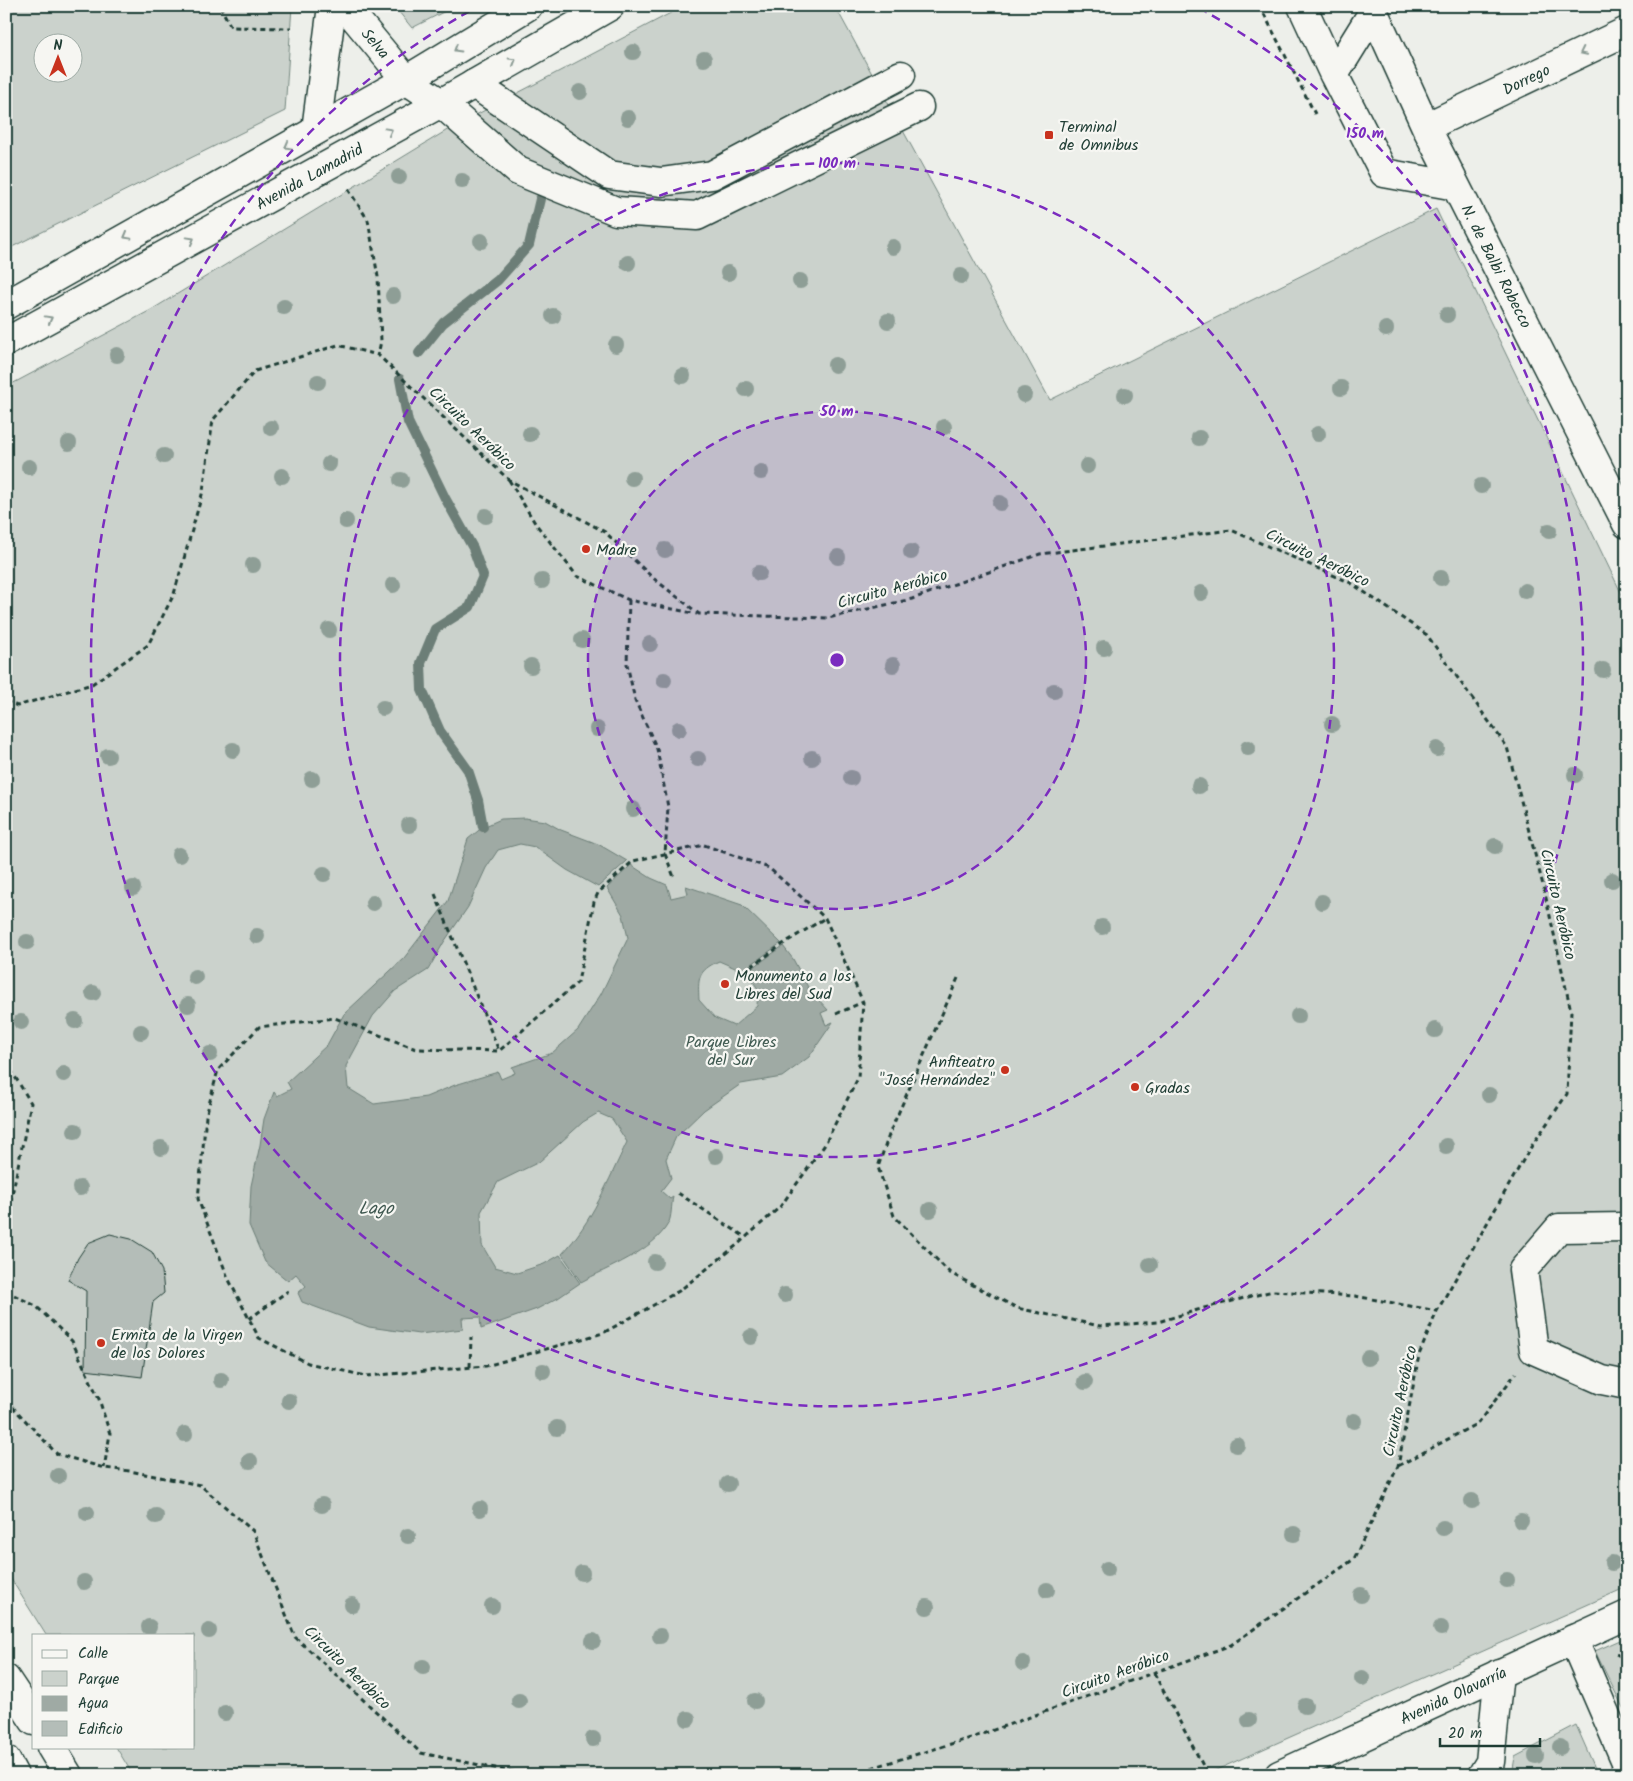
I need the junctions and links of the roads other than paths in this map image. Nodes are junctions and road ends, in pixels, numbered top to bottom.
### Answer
1 (332, 6) edge
2 (345, 6) edge
3 (528, 6) edge
4 (610, 6) edge
5 (1302, 6) edge
6 (1372, 9) edge
7 (1627, 31) edge
8 (901, 75) dead end
9 (1334, 75) junction
10 (406, 80) junction
11 (474, 84) junction
12 (441, 103) junction
13 (919, 107) dead end
14 (1426, 127) junction
15 (316, 130) junction
16 (1456, 186) junction
17 (6, 305) edge
18 (6, 342) edge
19 (1627, 524) edge
20 (1627, 1227) edge
21 (1627, 1385) edge
22 (1627, 1615) edge
23 (1573, 1639) junction
24 (1500, 1673) junction
25 (6, 1679) edge
26 (32, 1718) edge
27 (52, 1748) edge
28 (6, 1760) edge
29 (1627, 1764) edge
30 (14, 1775) edge
31 (68, 1775) edge
32 (1279, 1775) edge
33 (1482, 1775) edge

1 - 15 main road
2 - 10 main road, Selva
3 -> 10 main road
11 -> 4 main road, Avenida Lamadrid
5 - 9 main road
6 - 9 main road
6 - 14 main road, N. de Balbi Robecco
7 -> 14 main road, Dorrego
8 - 11 main road
9 - 16 main road
10 - 12 main road, Selva
10 - 15 main road
11 - 12 main road, Avenida Lamadrid
12 - 13 main road, Selva
18 -> 12 main road, Avenida Lamadrid
14 - 16 main road, N. de Balbi Robecco
15 -> 17 main road
16 - 19 main road, N. de Balbi Robecco
20 - 21 main road
22 - 23 main road, Avenida Olavarría
23 - 24 main road, Avenida Olavarría
23 - 29 main road
24 - 32 main road, Avenida Olavarría
24 - 33 main road
25 - 26 main road
27 - 31 main road
28 - 30 main road

